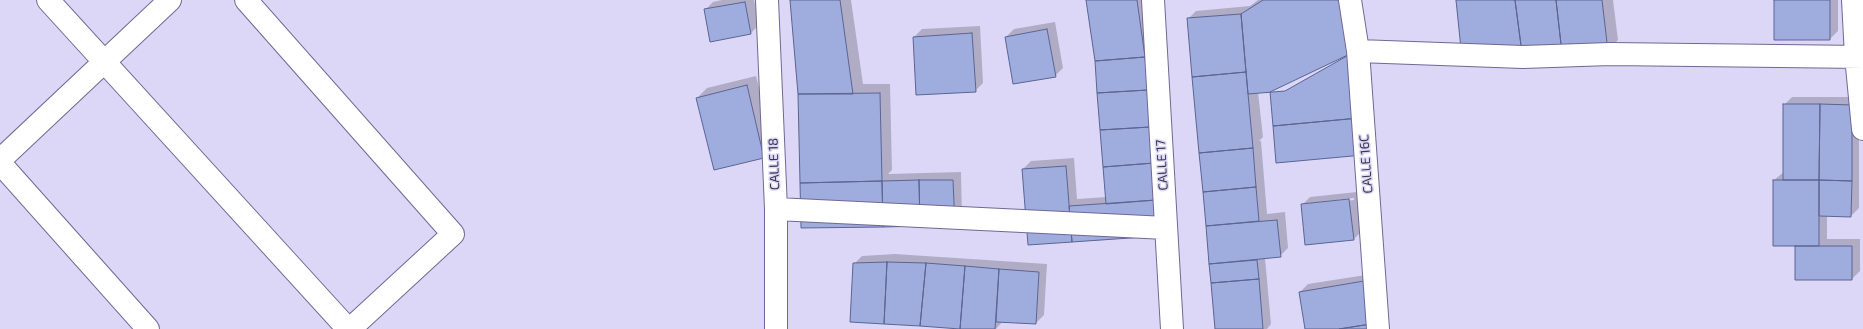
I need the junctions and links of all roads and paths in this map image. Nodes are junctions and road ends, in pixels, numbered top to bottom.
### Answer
1 (48, 0) edge
2 (170, 0) edge
3 (246, 0) edge
4 (767, 0) edge
5 (1153, 0) edge
6 (1350, 0) edge
7 (1853, 0) edge
8 (1358, 52) junction
9 (1860, 56) edge
10 (104, 62) junction
11 (1863, 129) edge
12 (0, 160) edge
13 (0, 163) edge
14 (776, 209) junction
15 (1166, 228) junction
16 (148, 329) edge
17 (349, 329) edge
18 (776, 329) edge
19 (1172, 329) edge
20 (1378, 329) edge

1 - 10 street
2 - 10 street
3 - 17 street
4 - 14 street, CALLE 18
5 - 15 street, CALLE 17
6 - 8 street, CALLE 16C
7 - 9 street
8 - 9 street
8 - 20 street, CALLE 16C
9 - 11 street
10 - 12 street
10 - 17 street
13 - 16 street
14 - 15 street
14 - 18 street, CALLE 18
15 - 19 street, CALLE 17

